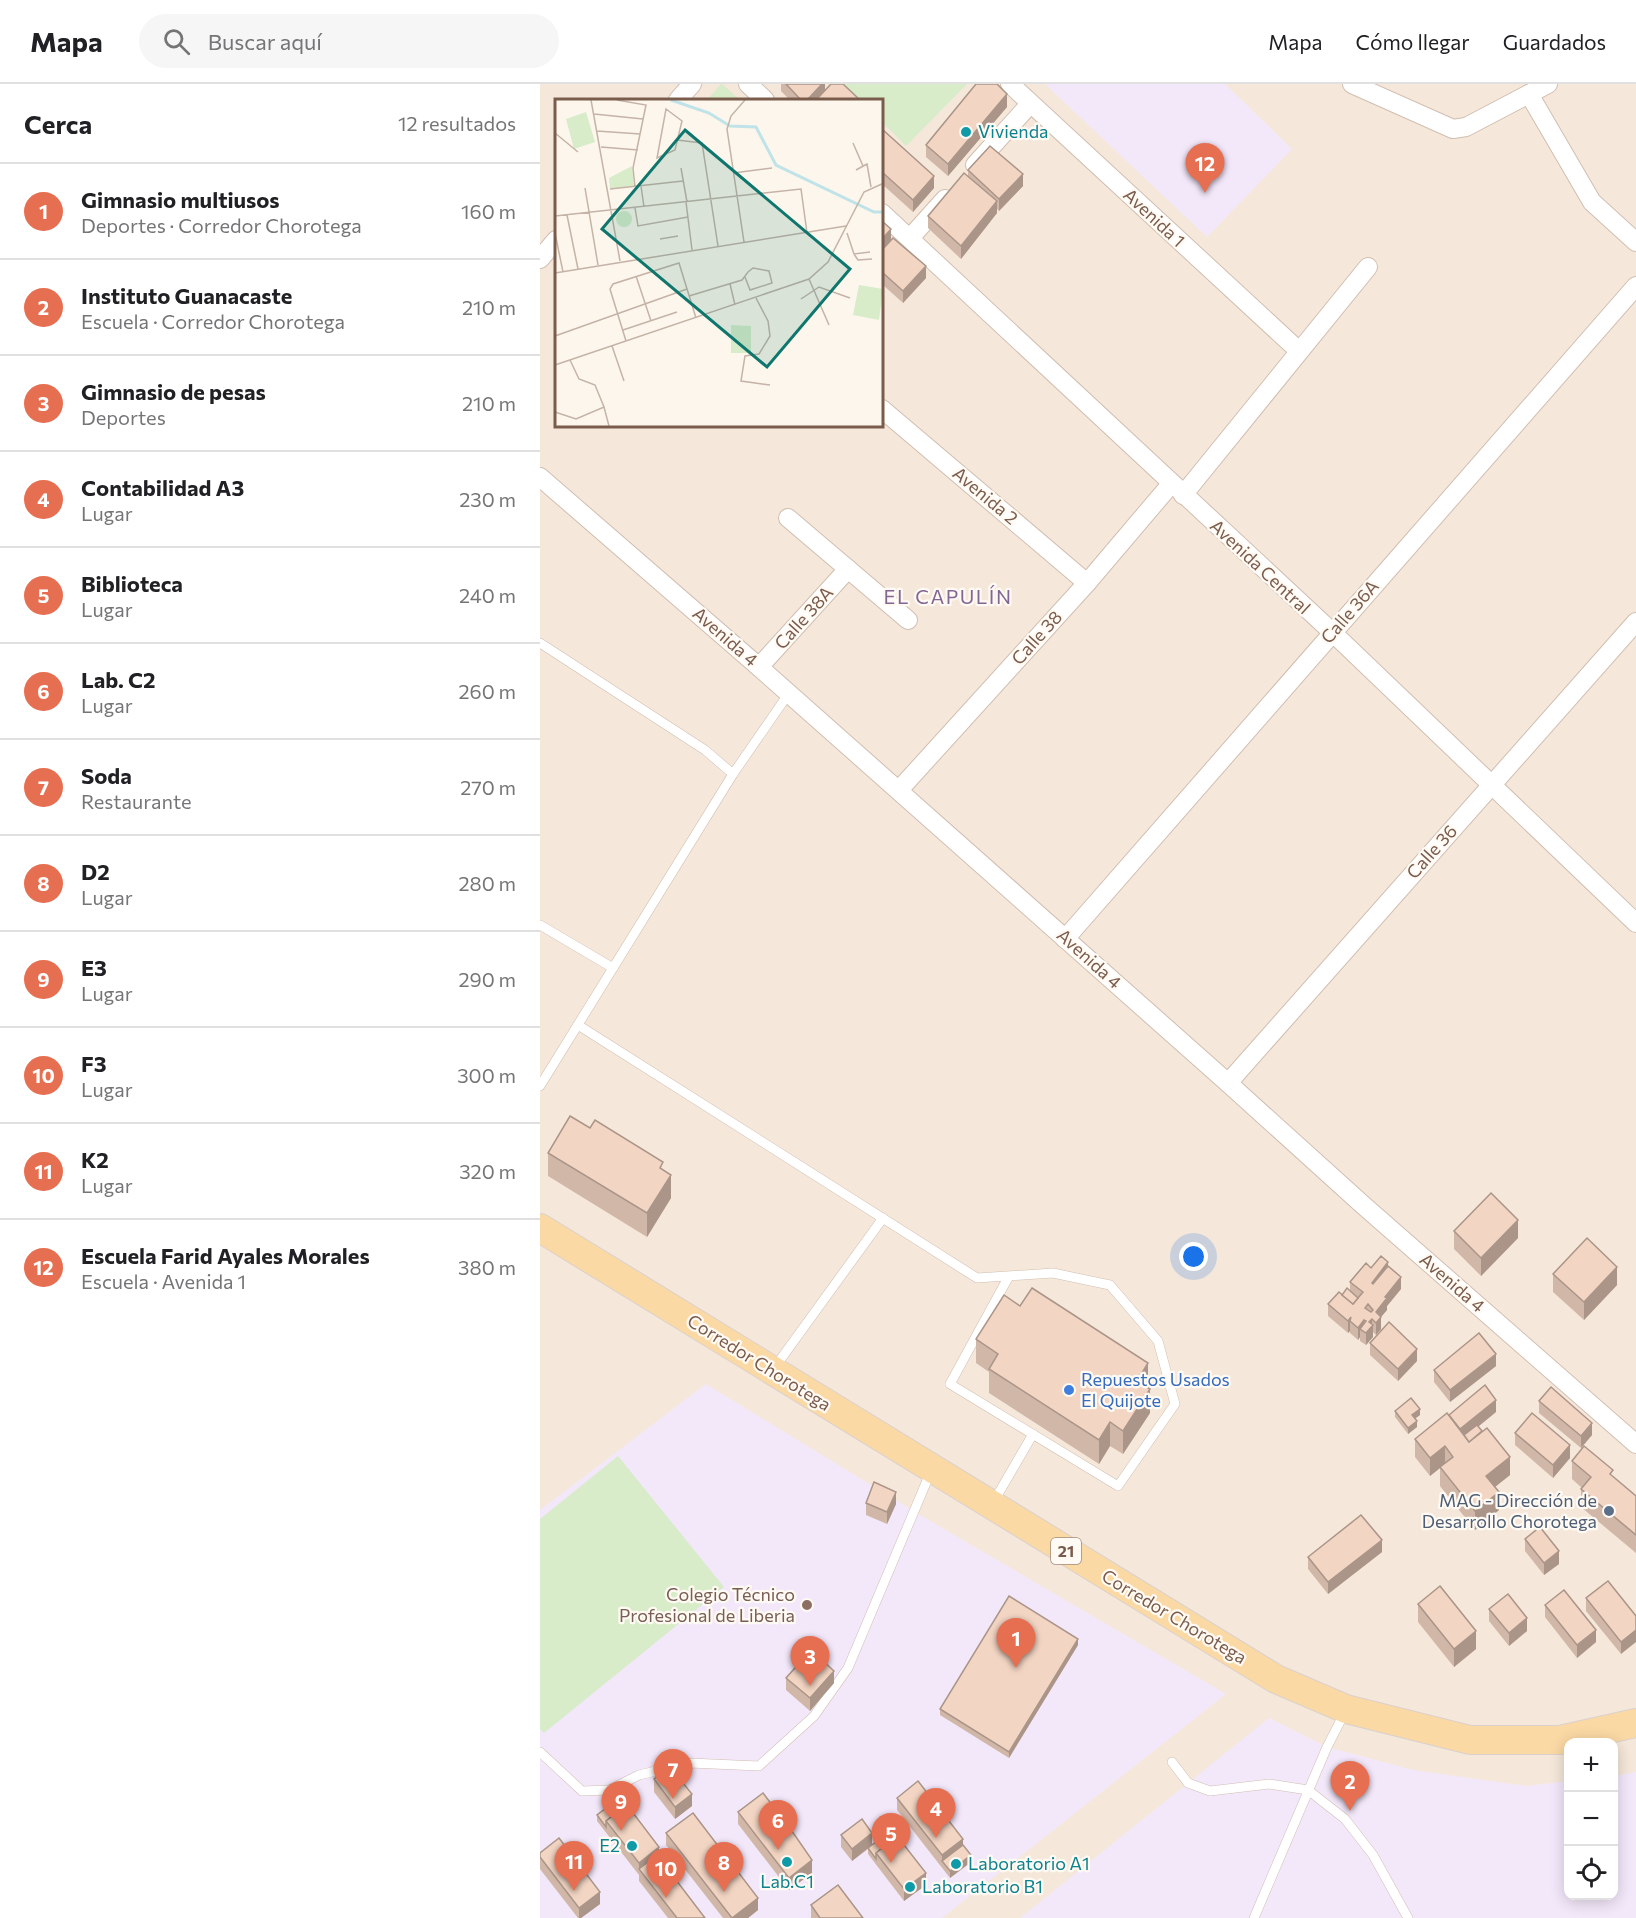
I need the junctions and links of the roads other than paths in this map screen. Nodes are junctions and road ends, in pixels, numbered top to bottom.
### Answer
1 (692, 84) edge
2 (748, 84) edge
3 (1010, 84) edge
4 (1352, 84) edge
5 (1548, 84) edge
6 (1529, 94) junction
7 (679, 99) edge
8 (764, 99) edge
9 (1030, 104) junction
10 (884, 215) edge
11 (910, 238) junction
12 (555, 241) edge
13 (1636, 242) edge
14 (540, 258) edge
15 (1368, 267) dead end
16 (1636, 286) edge
17 (1299, 351) junction
18 (884, 411) edge
19 (540, 477) edge
20 (1177, 490) junction
21 (788, 518) dead end
22 (848, 569) junction
23 (1088, 583) junction
24 (908, 620) dead end
25 (1332, 632) junction
26 (1632, 634) edge
27 (540, 643) edge
28 (759, 667) junction
29 (789, 693) junction
30 (734, 774) junction
31 (1492, 785) junction
32 (899, 790) junction
33 (1636, 923) edge
34 (540, 925) edge
35 (1065, 939) junction
36 (613, 968) junction
37 (578, 1025) junction
38 (1228, 1083) junction
39 (540, 1086) edge
40 (883, 1218) junction
41 (540, 1228) edge
42 (1009, 1276) junction
43 (772, 1371) junction
44 (1033, 1434) junction
45 (1636, 1444) edge
46 (932, 1469) junction
47 (991, 1505) junction
48 (1346, 1709) junction
49 (1636, 1723) edge
50 (540, 1752) edge
51 (1172, 1762) dead end
52 (1308, 1790) junction
53 (1254, 1918) edge
54 (1408, 1918) edge

1 - 7 street
2 - 8 street
3 - 9 street, Avenida 1
4 - 6 street
5 - 6 street
6 - 13 street
9 - 11 street
9 - 17 street, Avenida 1
10 - 11 street, Avenida Central
11 - 20 street, Avenida Central
12 - 14 street
15 - 17 street, Calle 38
16 - 25 street, Calle 36A
17 - 20 street, Calle 38
18 - 23 street, Avenida 2
19 - 28 street, Avenida 4
20 - 23 street, Calle 38
20 - 25 street, Avenida Central
21 - 22 street
22 - 24 street
22 - 28 street, Calle 38A
23 - 32 street, Calle 38
25 - 31 street, Avenida Central
25 - 35 street, Calle 36A
26 - 31 street, Calle 36
27 - 30 lane
28 - 29 street, Avenida 4
29 - 30 lane
29 - 32 street, Avenida 4
30 - 36 lane
31 - 33 street, Avenida Central
31 - 38 street, Calle 36
32 - 35 street, Avenida 4
34 - 36 lane
35 - 38 street, Avenida 4
36 - 37 lane
37 - 39 lane
37 - 40 lane
38 - 45 street, Avenida 4
40 - 42 lane
40 - 43 lane
41 - 43 main road, Corredor Chorotega / 21
42 - 44 lane
42 - 44 lane
43 - 46 main road, Corredor Chorotega / 21
44 - 47 lane
46 - 47 main road, Corredor Chorotega / 21
46 - 50 lane
47 - 48 main road, Corredor Chorotega / 21
48 - 49 main road, Corredor Chorotega / 21
48 - 52 lane
51 - 52 lane
52 - 53 lane
52 - 54 lane

